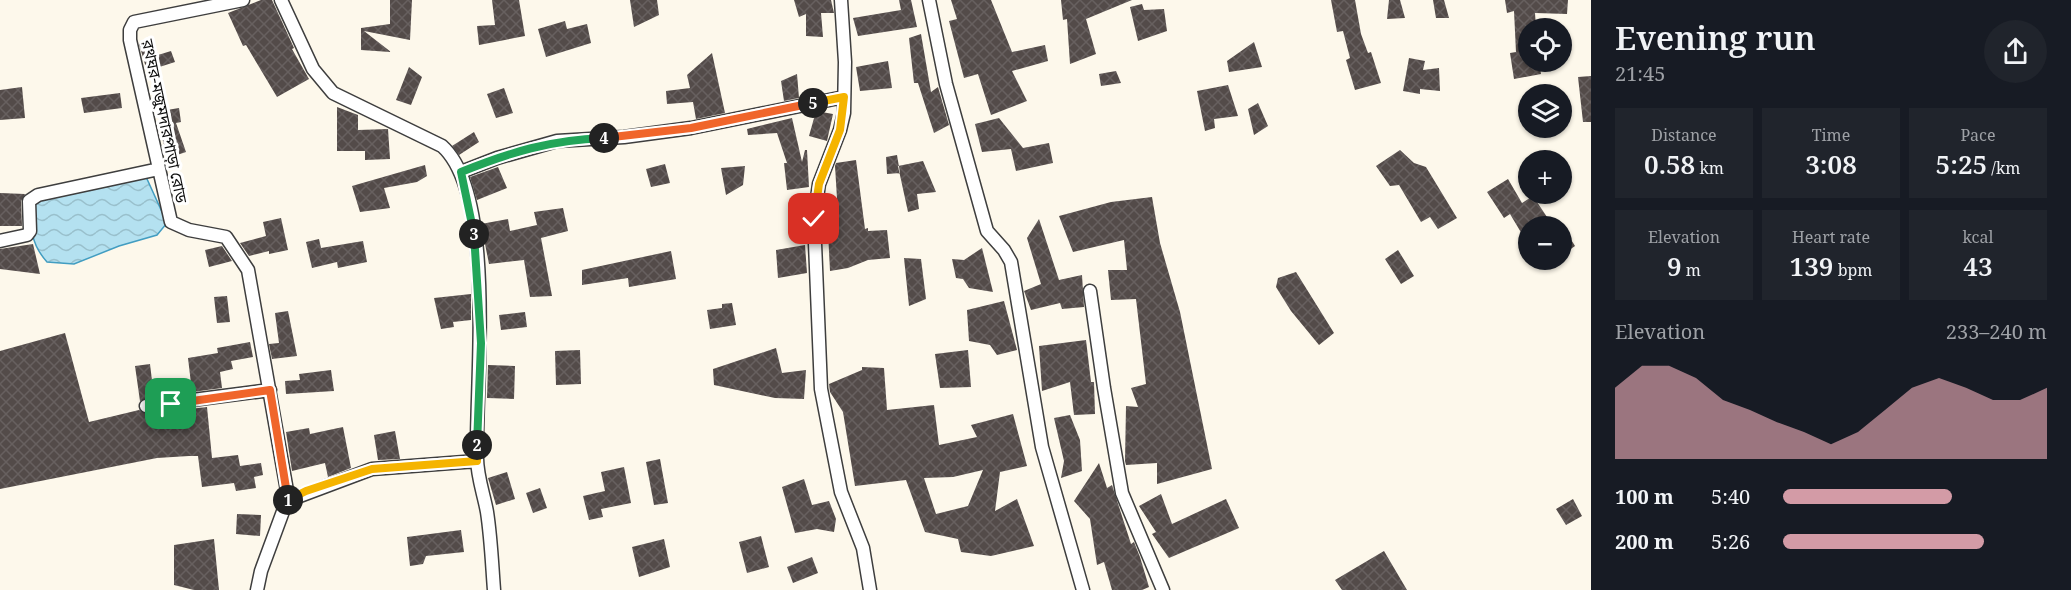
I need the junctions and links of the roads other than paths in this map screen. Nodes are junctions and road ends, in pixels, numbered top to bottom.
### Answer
1 (243, 0) edge
2 (281, 0) edge
3 (842, 0) edge
4 (929, 0) edge
5 (844, 97) junction
6 (159, 169) junction
7 (461, 172) junction
8 (0, 241) edge
9 (1090, 291) dead end
10 (270, 390) junction
11 (146, 406) dead end
12 (477, 461) junction
13 (289, 502) junction
14 (257, 590) edge
15 (494, 590) edge
16 (870, 590) edge
17 (1083, 590) edge
18 (1163, 590) edge

1 - 6 street, রথঘর-মজুমদারপাড়া রোড
2 - 7 street
3 - 5 street
4 - 17 street
5 - 7 street
5 - 16 street
6 - 8 street
6 - 10 street, রথঘর-মজুমদারপাড়া রোড
7 - 12 street
9 - 18 street
10 - 11 street
10 - 13 street, রথঘর-মজুমদারপাড়া রোড
12 - 13 street
12 - 15 street
13 - 14 street

